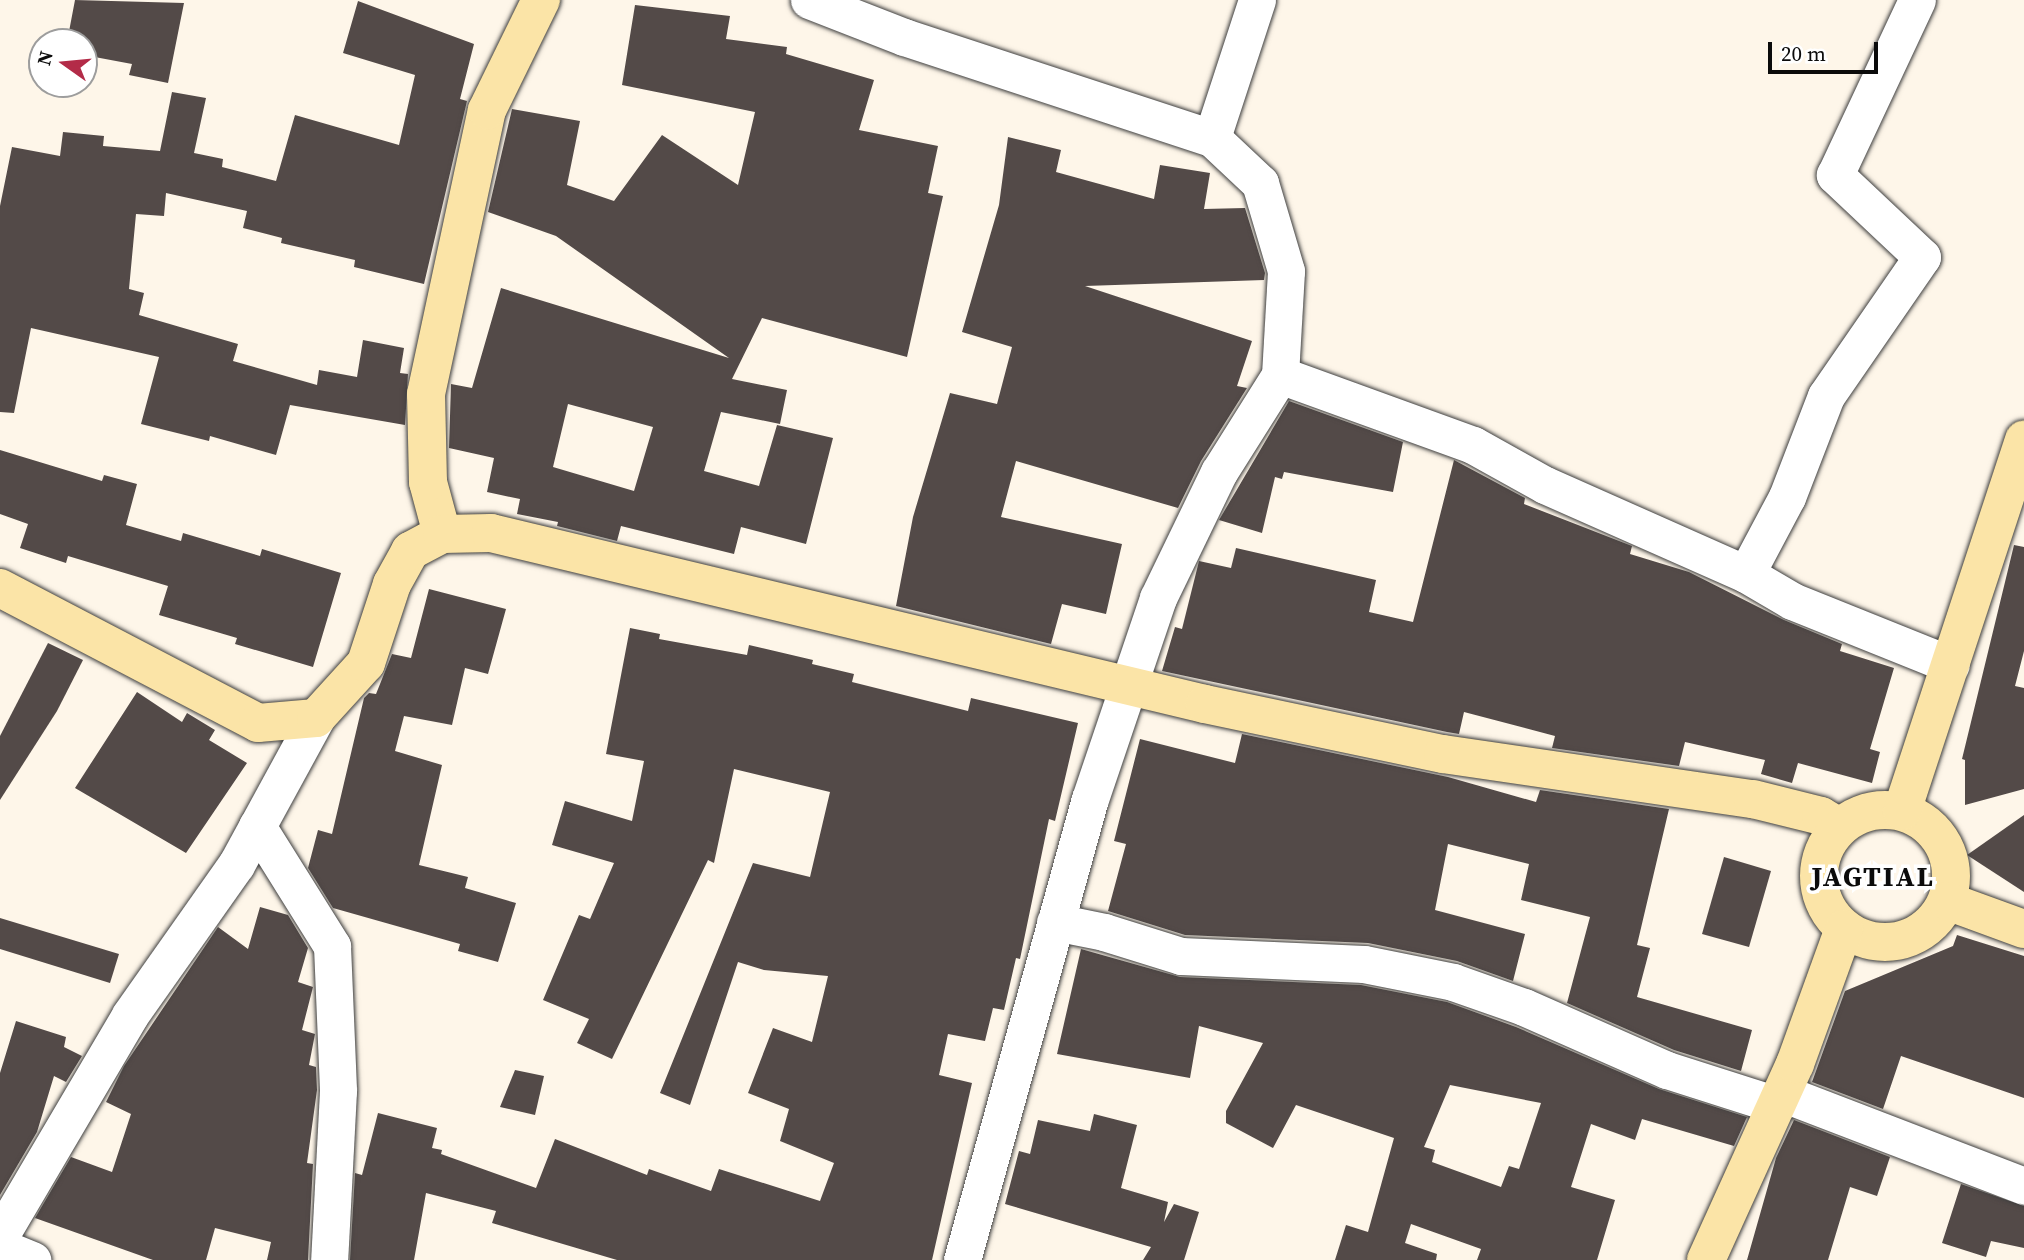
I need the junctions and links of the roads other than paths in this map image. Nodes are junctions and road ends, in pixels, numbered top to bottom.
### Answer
1 (541, 0) edge
2 (809, 0) edge
3 (1257, 0) edge
4 (1917, 0) edge
5 (1212, 138) junction
6 (1280, 375) junction
7 (2024, 440) edge
8 (442, 534) junction
9 (1746, 574) junction
10 (0, 588) edge
11 (1951, 665) junction
12 (1130, 687) junction
13 (316, 718) junction
14 (1902, 811) junction
15 (257, 826) junction
16 (1839, 827) junction
17 (1947, 901) junction
18 (1055, 922) junction
19 (1844, 929) junction
20 (2024, 929) edge
21 (1779, 1099) junction
22 (2024, 1186) edge
23 (0, 1236) edge
24 (0, 1247) edge
25 (32, 1260) edge
26 (329, 1260) edge
27 (962, 1260) edge
28 (1706, 1260) edge

1 - 8 main road
2 - 5 street
3 - 5 street
4 - 9 street
5 - 6 street
6 - 9 street
6 - 12 street
7 - 11 main road
8 - 12 main road
8 - 13 main road
9 - 11 street
10 - 13 main road
11 - 14 main road
12 - 16 main road
12 - 18 street
13 - 15 street
14 - 16 main road
14 - 17 main road
15 - 23 street
15 - 26 street
16 - 19 main road
17 - 19 main road
17 - 20 main road
18 - 21 street
18 - 27 street
19 - 21 main road
21 - 22 street
21 - 28 main road
24 - 25 street

